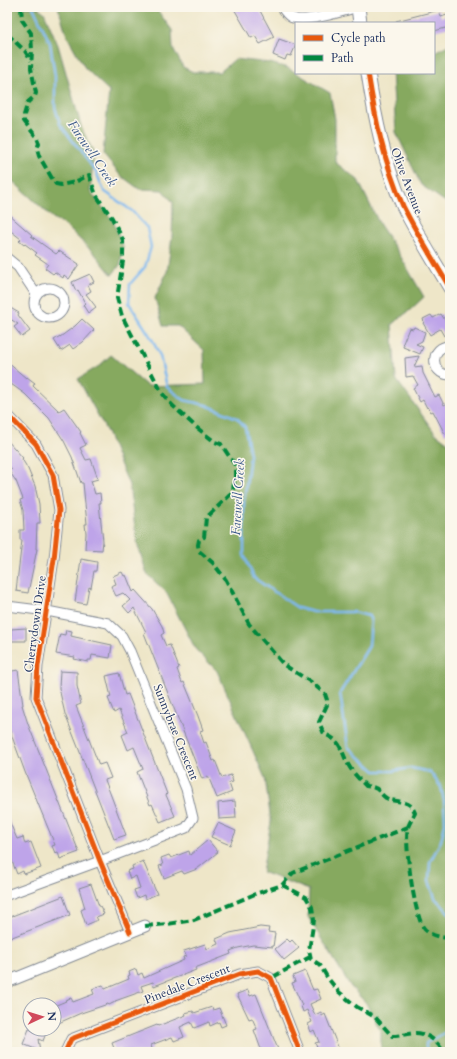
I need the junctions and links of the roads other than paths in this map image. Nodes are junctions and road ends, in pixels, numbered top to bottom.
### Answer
1 (282, 7) edge
2 (358, 7) edge
3 (360, 22) edge
4 (368, 74) edge
5 (7, 258) edge
6 (450, 288) edge
7 (36, 294) dead end
8 (450, 346) edge
9 (450, 375) edge
10 (7, 414) edge
11 (7, 606) edge
12 (47, 611) junction
13 (100, 861) junction
14 (7, 894) edge
15 (145, 926) dead end
16 (130, 932) junction
17 (7, 982) edge
18 (66, 1052) edge
19 (300, 1052) edge

1 - 2 street
2 - 3 main road
4 - 6 main road, Olive Avenue
5 - 7 street
8 - 9 street
10 - 12 street, Cherrydown Drive
11 - 12 street, Sunnybrae Crescent
12 - 13 street, Cherrydown Drive
12 - 13 street, Sunnybrae Crescent
13 - 14 street, Sunnybrae Crescent
13 - 16 street, Cherrydown Drive
15 - 16 street
16 - 17 street
18 - 19 street, Pinedale Crescent

